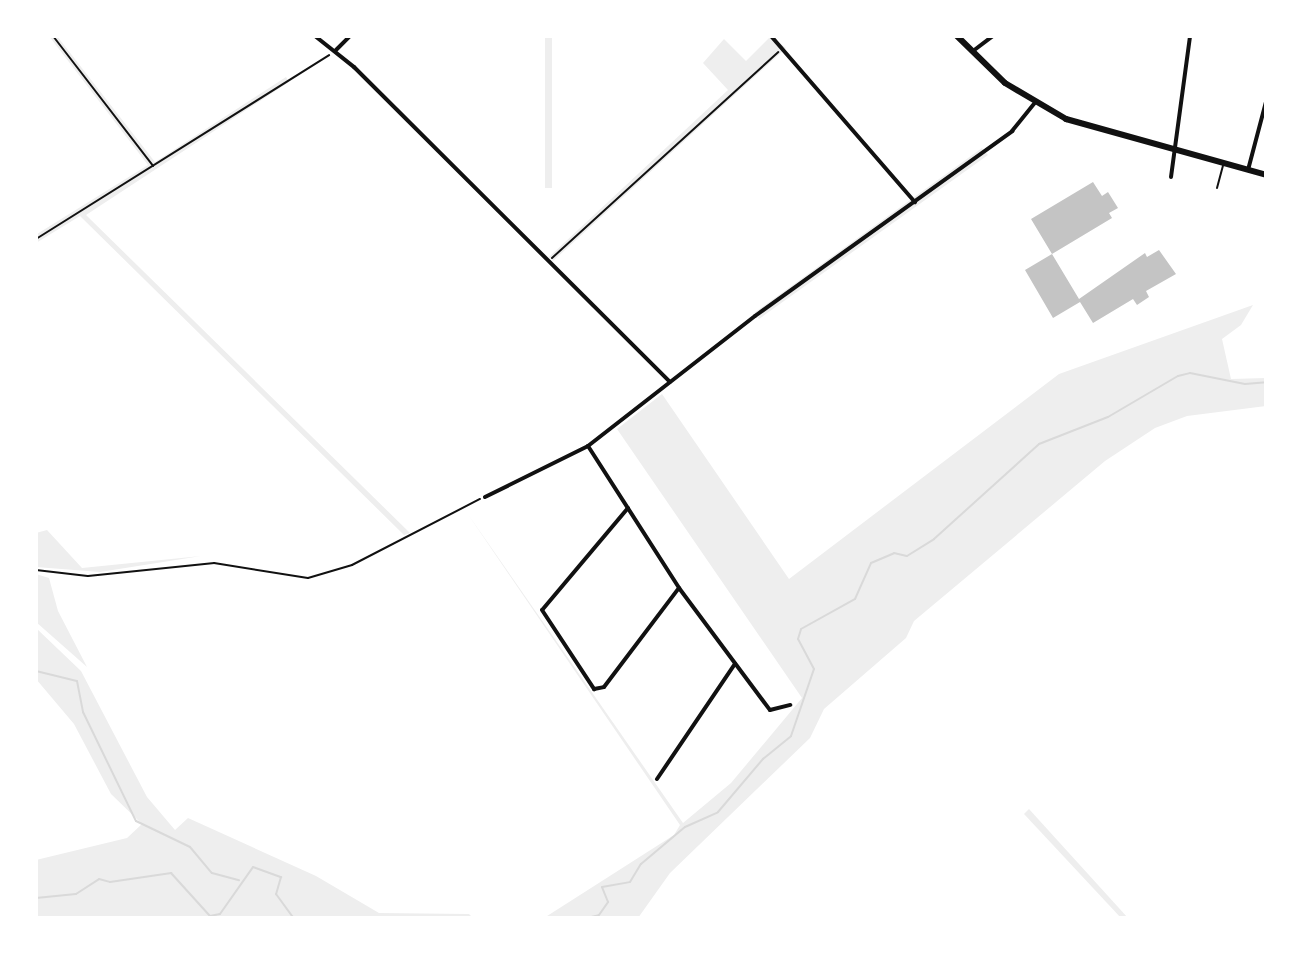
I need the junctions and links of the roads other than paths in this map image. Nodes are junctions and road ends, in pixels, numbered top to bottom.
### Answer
1 (315, 36) edge
2 (350, 36) edge
3 (957, 36) edge
4 (993, 36) edge
5 (1190, 36) edge
6 (773, 37) edge
7 (336, 50) junction
8 (972, 52) junction
9 (1266, 102) edge
10 (1035, 103) junction
11 (1174, 151) junction
12 (1223, 164) junction
13 (1248, 170) junction
14 (1266, 175) edge
15 (1171, 177) dead end
16 (1217, 188) dead end
17 (915, 202) junction
18 (670, 382) junction
19 (588, 446) junction
20 (485, 497) road end
21 (628, 508) junction
22 (679, 588) junction
23 (735, 664) junction
24 (790, 705) dead end
25 (657, 779) dead end

1 - 7 street
2 - 7 street
3 - 8 main road
4 - 8 street
5 - 11 street
6 - 17 street
7 - 18 street
8 - 10 main road
9 - 13 street
10 - 11 main road
10 - 17 street
11 - 12 main road
11 - 15 street
12 - 13 main road
12 - 16 lane
13 - 14 main road
17 - 18 street
18 - 19 street
19 - 20 street
19 - 21 street
21 - 22 street
21 - 22 street
22 - 23 street
23 - 24 street
23 - 25 street

